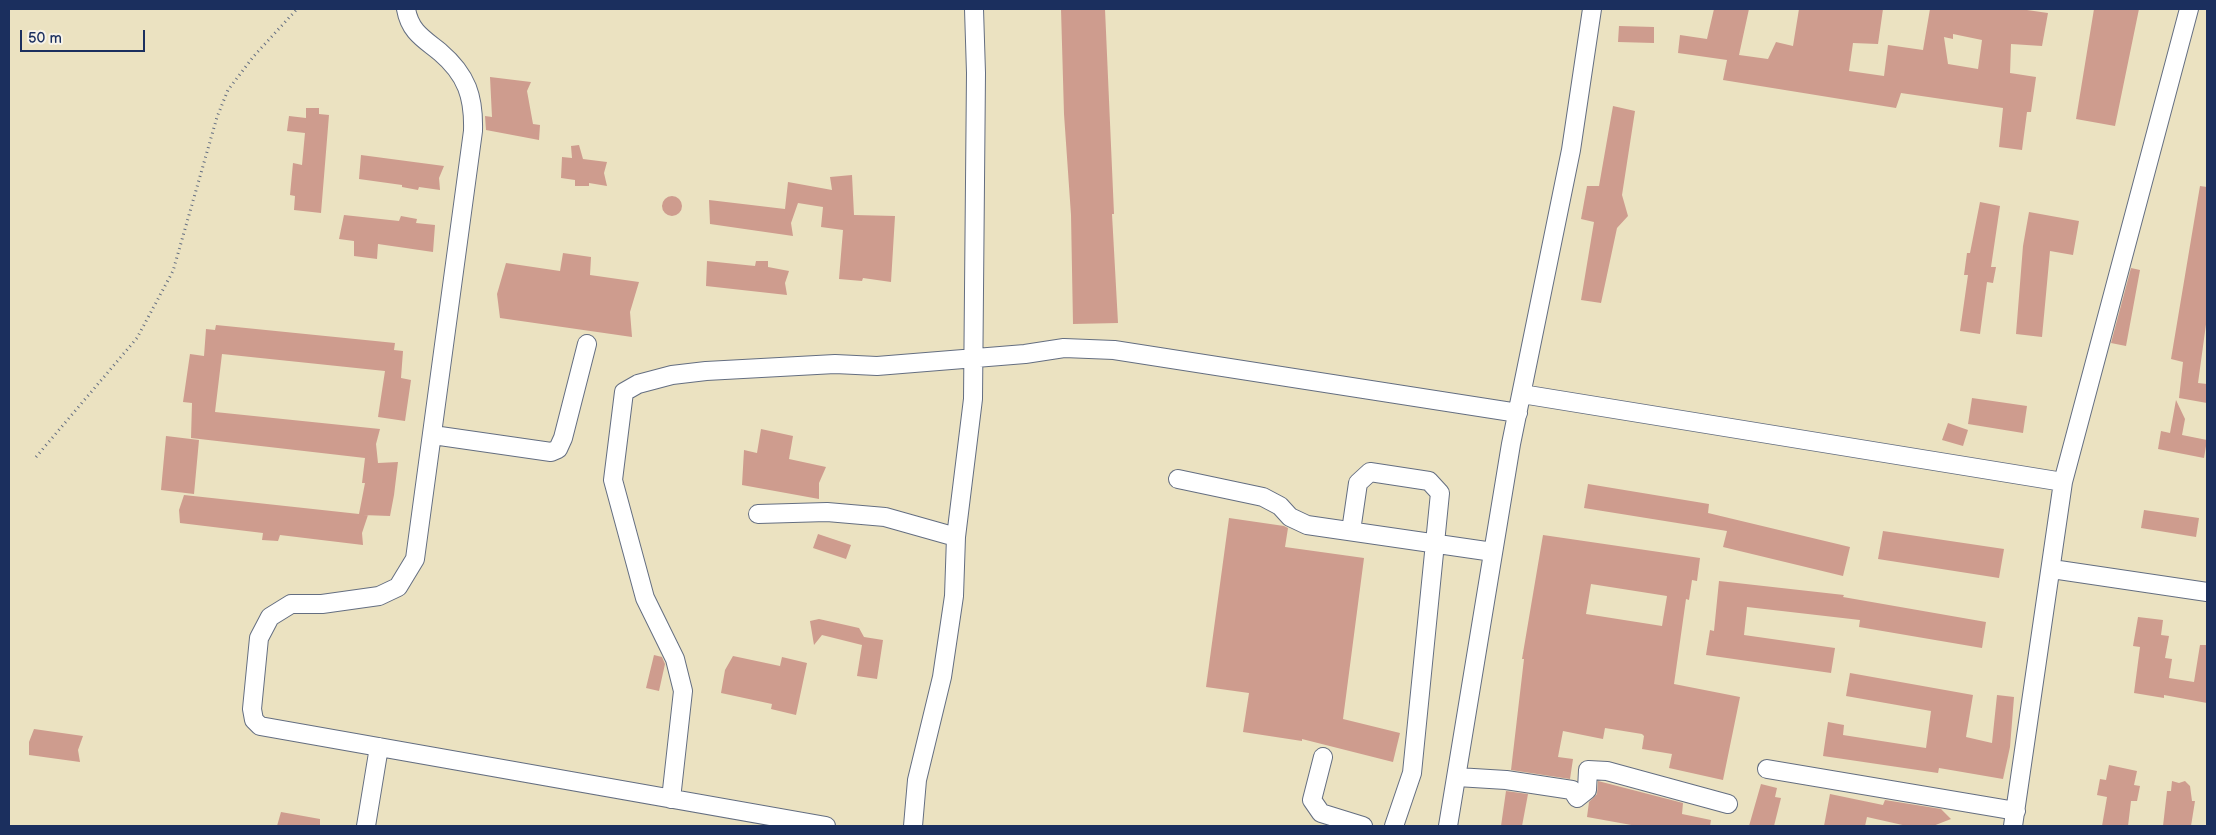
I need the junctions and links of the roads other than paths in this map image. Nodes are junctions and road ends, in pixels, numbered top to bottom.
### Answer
1 (406, 9) edge
2 (974, 9) edge
3 (1592, 9) edge
4 (2189, 9) edge
5 (587, 344) dead end
6 (973, 358) junction
7 (1522, 394) junction
8 (1518, 413) junction
9 (433, 435) junction
10 (1178, 479) dead end
11 (2063, 482) junction
12 (758, 514) dead end
13 (1351, 531) junction
14 (956, 537) junction
15 (1434, 543) junction
16 (1493, 552) junction
17 (2052, 569) junction
18 (2207, 592) edge
19 (379, 747) junction
20 (1322, 757) dead end
21 (1767, 769) dead end
22 (1457, 777) junction
23 (671, 799) junction
24 (1728, 804) dead end
25 (2015, 819) edge
26 (774, 822) edge
27 (366, 826) edge
28 (826, 826) edge
29 (913, 826) edge
30 (1363, 826) edge
31 (1394, 826) edge
32 (1448, 826) edge

1 - 9 street
2 - 6 street
3 - 7 street
4 - 11 street
5 - 9 street
6 - 8 street
6 - 14 street
6 - 23 street
7 - 8 street
7 - 11 street
8 - 16 street
9 - 19 street
10 - 13 street
11 - 17 street
12 - 14 street
13 - 15 street
13 - 15 street
14 - 29 street
15 - 16 street
15 - 31 street
16 - 22 street
17 - 18 street
17 - 25 street
19 - 23 street
19 - 27 street
20 - 30 street
21 - 25 street
22 - 24 street
22 - 32 street
23 - 26 street
26 - 28 street

